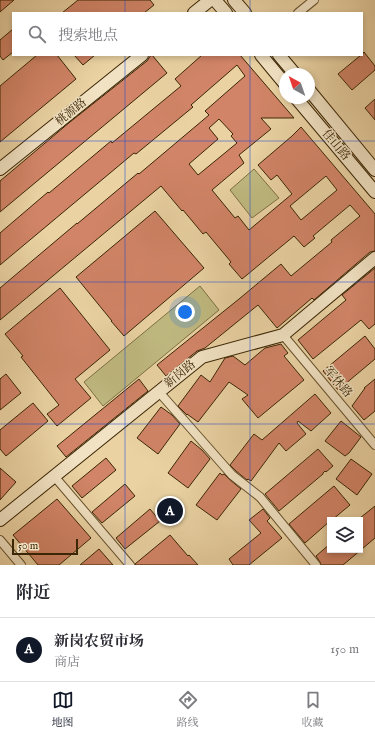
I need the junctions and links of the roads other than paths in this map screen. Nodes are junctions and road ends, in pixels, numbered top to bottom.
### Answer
1 (210, 0) edge
2 (215, 0) edge
3 (234, 0) edge
4 (314, 0) edge
5 (195, 12) edge
6 (225, 12) edge
7 (243, 12) edge
8 (299, 12) edge
9 (141, 56) edge
10 (262, 56) edge
11 (280, 56) edge
12 (290, 68) edge
13 (279, 77) edge
14 (315, 97) edge
15 (301, 104) edge
16 (0, 169) edge
17 (375, 170) edge
18 (375, 192) edge
19 (375, 258) edge
20 (283, 335) junction
21 (159, 392) junction
22 (375, 445) edge
23 (54, 476) junction
24 (0, 520) edge
25 (0, 540) edge
26 (21, 565) edge
27 (130, 565) edge
28 (316, 565) edge

1 - 5 street
2 - 6 street
3 - 7 street
4 - 8 street
9 - 16 street, 桃源路
10 - 13 street
11 - 12 street
14 - 17 street, 佳山路
15 - 18 street, 佳山路
19 - 20 street, 新岗路
20 - 21 street, 新岗路
20 - 22 street, 军休路
21 - 23 street, 新岗路
21 - 28 street
23 - 24 street, 新岗路
23 - 27 street
25 - 26 street

